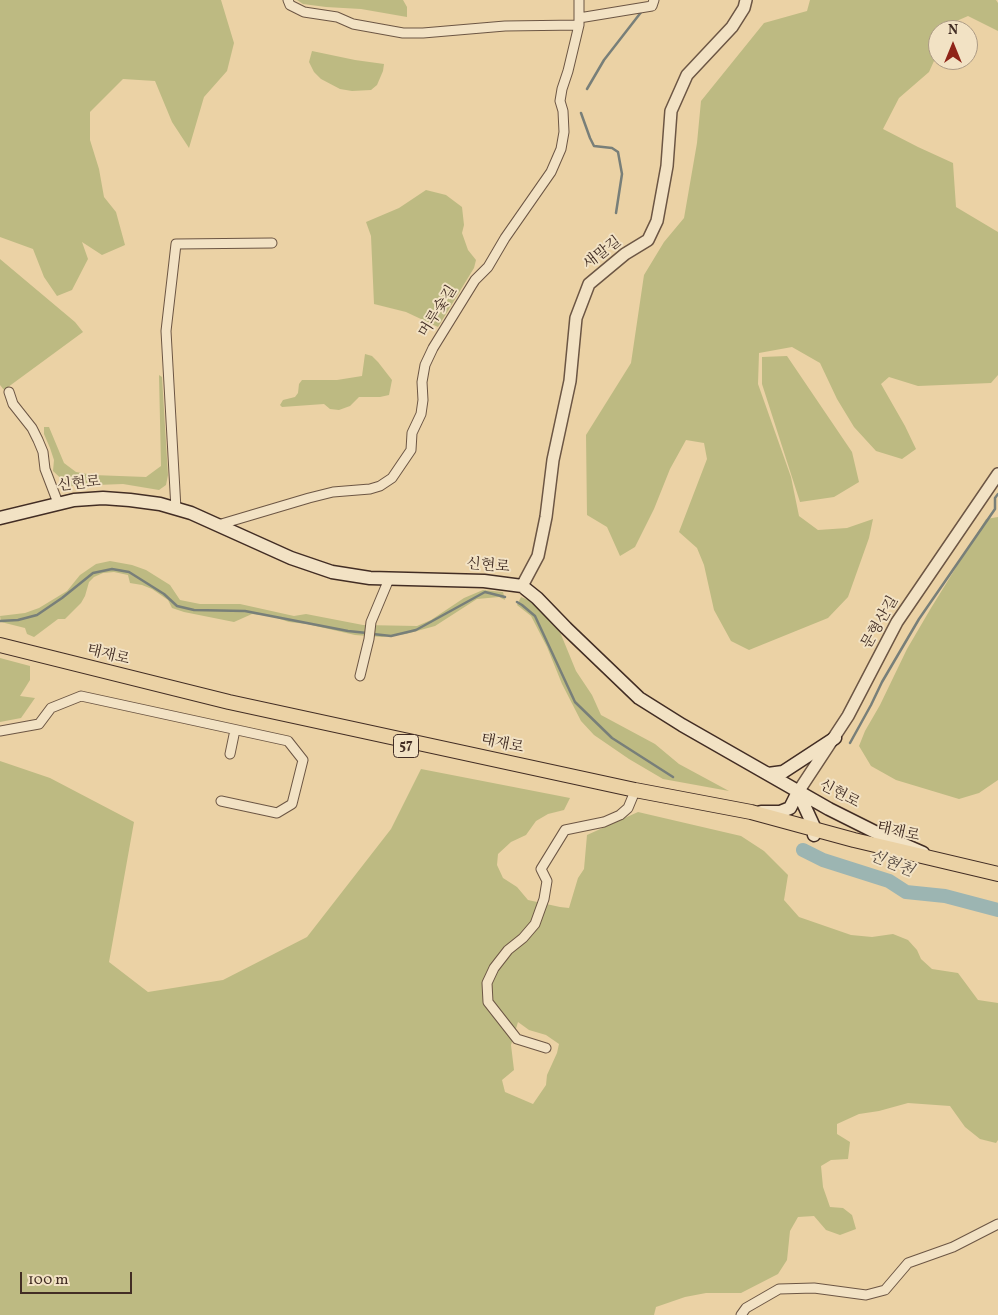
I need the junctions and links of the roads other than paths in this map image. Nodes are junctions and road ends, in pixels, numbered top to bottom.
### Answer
1 (288, 0) edge
2 (579, 0) edge
3 (654, 0) edge
4 (746, 0) edge
5 (579, 22) junction
6 (272, 243) dead end
7 (9, 392) dead end
8 (998, 474) edge
9 (58, 504) junction
10 (176, 509) junction
11 (0, 518) edge
12 (218, 525) junction
13 (389, 579) junction
14 (522, 586) junction
15 (0, 646) edge
16 (0, 650) edge
17 (360, 676) dead end
18 (235, 730) junction
19 (0, 731) edge
20 (835, 738) junction
21 (230, 754) dead end
22 (768, 774) junction
23 (798, 792) junction
24 (633, 796) junction
25 (220, 801) dead end
26 (751, 812) junction
27 (814, 832) junction
28 (933, 858) junction
29 (998, 874) edge
30 (998, 878) edge
31 (546, 1048) dead end
32 (998, 1224) edge
33 (741, 1315) edge

1 - 5 street
2 - 5 street, 머루숯길
3 - 5 street
4 - 14 street, 새말길
5 - 12 street, 머루숯길
6 - 10 street
7 - 9 street
8 - 20 street, 문형산길
9 - 10 main road, 신현로
9 - 11 main road, 신현로
10 - 12 main road, 신현로
12 - 13 main road, 신현로
13 - 14 main road, 신현로
13 - 17 street
14 - 22 main road, 신현로
15 - 26 main road, 태재로 / 57
16 - 24 main road, 태재로 / 57
18 - 19 street
18 - 21 street
18 - 25 street
20 - 22 main road
20 - 23 street, 문형산길
22 - 23 main road, 신현로
23 - 26 main road
23 - 27 main road
23 - 28 main road, 신현로
24 - 27 main road, 태재로 / 57
24 - 31 street
26 - 27 main road, 태재로 / 57
27 - 28 main road, 태재로 / 57
27 - 30 main road, 태재로 / 57
28 - 29 main road, 태재로 / 57
32 - 33 street

